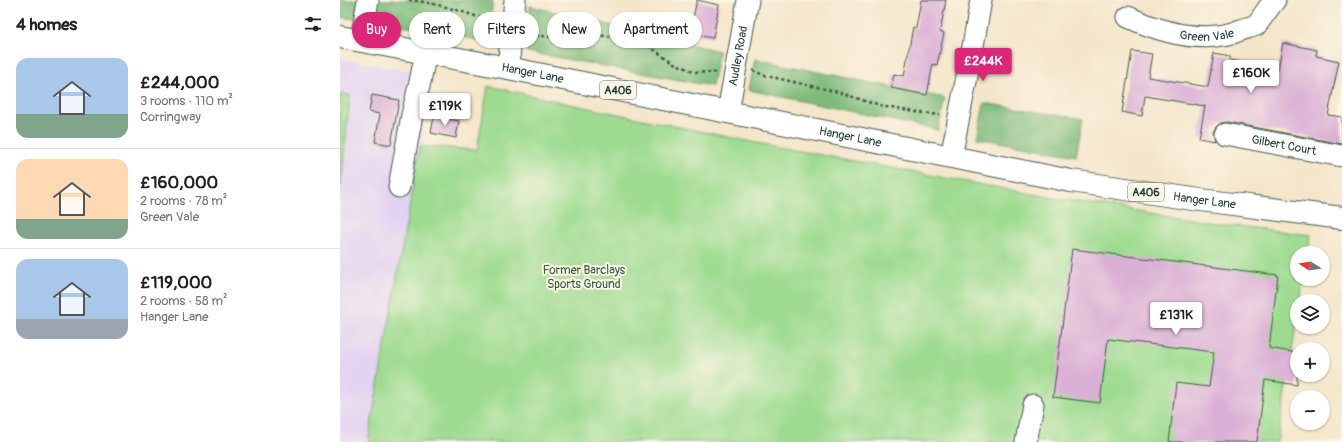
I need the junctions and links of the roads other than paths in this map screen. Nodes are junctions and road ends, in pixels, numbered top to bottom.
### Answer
1 (368, 0) edge
2 (515, 0) edge
3 (748, 0) edge
4 (981, 0) edge
5 (1275, 0) edge
6 (1128, 17) dead end
7 (350, 38) edge
8 (426, 52) junction
9 (508, 68) junction
10 (728, 112) junction
11 (1225, 134) dead end
12 (1342, 156) edge
13 (951, 157) junction
14 (399, 187) dead end
15 (1342, 218) edge
16 (1033, 405) dead end
17 (1026, 442) edge

1 - 7 street, Hanger Lane
2 - 9 street
3 - 10 street, Audley Road
4 - 13 street
5 - 6 street, Green Vale
7 - 8 highway, Hanger Lane / A406
8 - 9 highway, Hanger Lane / A406
8 - 14 street
9 - 10 highway, Hanger Lane / A406
10 - 13 highway, Hanger Lane / A406
11 - 12 street, Gilbert Court
13 - 15 highway, Hanger Lane / A406
16 - 17 street

